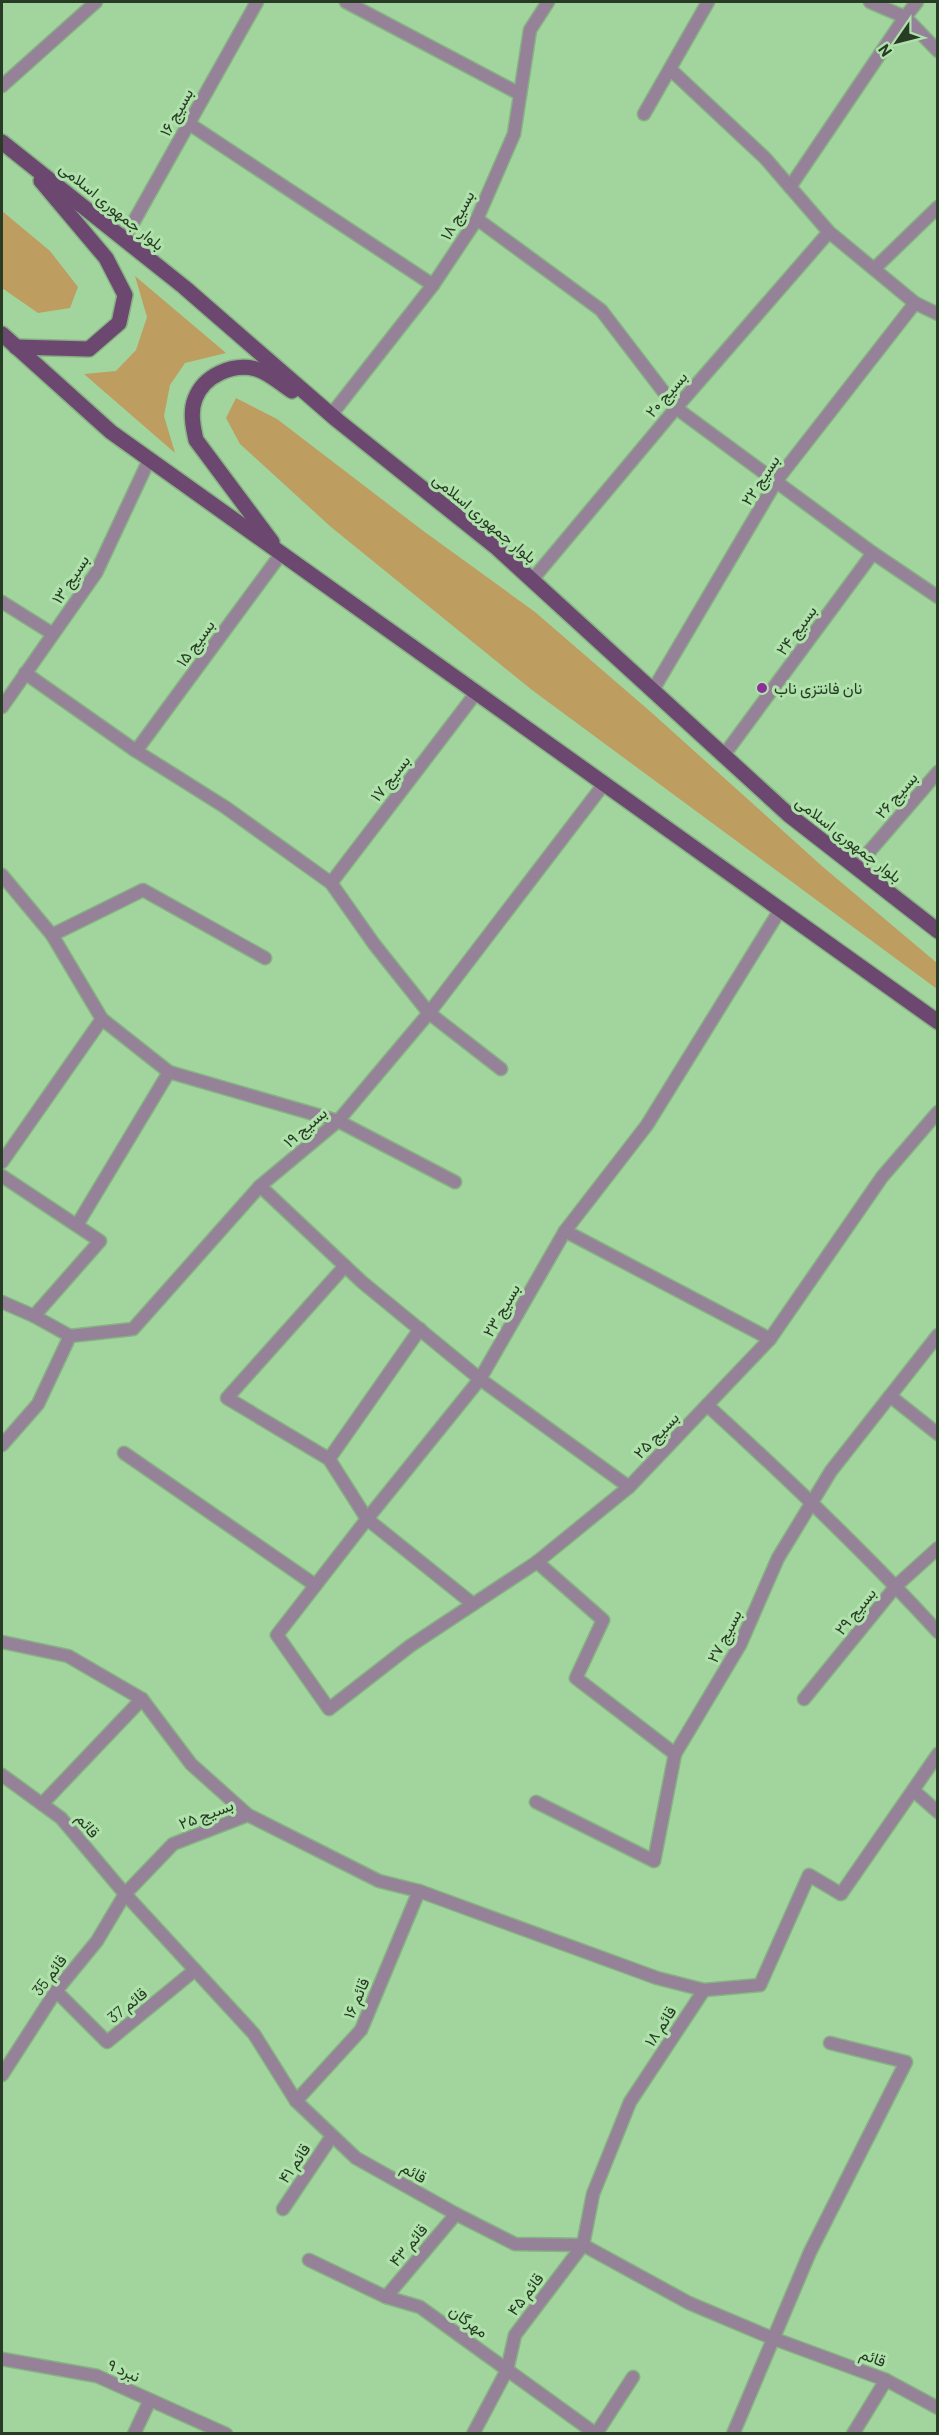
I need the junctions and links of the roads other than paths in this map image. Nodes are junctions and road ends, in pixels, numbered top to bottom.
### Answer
1 (96, 2) edge
2 (256, 2) edge
3 (349, 2) edge
4 (548, 2) edge
5 (708, 2) edge
6 (870, 2) edge
7 (917, 2) edge
8 (905, 16) junction
9 (938, 51) edge
10 (670, 69) junction
11 (2, 86) edge
12 (520, 94) junction
13 (644, 114) dead end
14 (188, 123) junction
15 (2, 142) edge
16 (17, 153) junction
17 (790, 187) junction
18 (938, 207) edge
19 (477, 219) junction
20 (829, 232) junction
21 (124, 239) junction
22 (874, 269) junction
23 (433, 285) junction
24 (915, 303) junction
25 (938, 314) edge
26 (2, 334) edge
27 (16, 347) junction
28 (676, 408) junction
29 (334, 418) junction
30 (149, 460) junction
31 (777, 480) junction
32 (873, 553) junction
33 (282, 554) junction
34 (532, 580) junction
35 (938, 597) edge
36 (2, 602) edge
37 (53, 634) junction
38 (25, 673) junction
39 (653, 690) junction
40 (476, 693) junction
41 (2, 707) edge
42 (136, 751) junction
43 (724, 755) junction
44 (938, 772) edge
45 (604, 784) junction
46 (856, 867) junction
47 (331, 882) junction
48 (2, 883) edge
49 (780, 910) junction
50 (938, 931) edge
51 (52, 935) junction
52 (265, 958) dead end
53 (429, 1013) junction
54 (102, 1019) junction
55 (938, 1022) edge
56 (501, 1070) dead end
57 (169, 1072) junction
58 (938, 1112) edge
59 (338, 1121) junction
60 (2, 1162) edge
61 (2, 1176) edge
62 (455, 1182) dead end
63 (260, 1186) junction
64 (76, 1225) junction
65 (565, 1231) junction
66 (345, 1266) junction
67 (2, 1302) edge
68 (34, 1316) junction
69 (420, 1329) junction
70 (938, 1335) edge
71 (70, 1336) junction
72 (770, 1339) junction
73 (480, 1379) junction
74 (890, 1396) junction
75 (707, 1405) junction
76 (938, 1434) edge
77 (2, 1445) edge
78 (124, 1453) dead end
79 (329, 1459) junction
80 (629, 1487) junction
81 (812, 1502) junction
82 (367, 1520) junction
83 (938, 1548) edge
84 (537, 1562) junction
85 (315, 1585) junction
86 (896, 1586) junction
87 (473, 1604) junction
88 (938, 1632) edge
89 (2, 1641) edge
90 (142, 1699) junction
91 (804, 1700) dead end
92 (329, 1709) joint
93 (675, 1754) junction
94 (938, 1754) edge
95 (2, 1775) edge
96 (914, 1791) junction
97 (536, 1802) dead end
98 (42, 1804) junction
99 (938, 1812) edge
100 (248, 1815) junction
101 (419, 1891) junction
102 (125, 1894) junction
103 (195, 1970) junction
104 (56, 1990) junction
105 (704, 1990) junction
106 (830, 2043) dead end
107 (2, 2075) edge
108 (296, 2101) junction
109 (332, 2136) junction
110 (283, 2209) dead end
111 (456, 2214) junction
112 (583, 2245) junction
113 (309, 2260) dead end
114 (386, 2297) junction
115 (772, 2338) junction
116 (2, 2359) edge
117 (507, 2370) junction
118 (633, 2377) dead end
119 (886, 2380) junction
120 (150, 2400) junction
121 (938, 2408) edge
122 (134, 2433) edge
123 (226, 2433) edge
124 (473, 2433) edge
125 (596, 2433) edge
126 (733, 2433) edge
127 (853, 2433) edge

1 - 11 street
2 - 14 street, بسیج ۱۶
3 - 12 street
4 - 12 street, بسیج ۱۸
5 - 10 street
6 - 8 street
7 - 8 street
8 - 9 street
8 - 17 street
10 - 13 street
10 - 17 street
12 - 19 street, بسیج ۱۸
14 - 21 street, بسیج ۱۶
14 - 23 street
15 - 16 main road, بلوار جمهوری اسلامی
16 - 21 main road, بلوار جمهوری اسلامی
16 - 27 main road
17 - 20 street
18 - 22 street
19 - 23 street, بسیج ۱۸
19 - 28 street
20 - 22 street
20 - 28 street, بسیج ۲۰
21 - 29 main road, بلوار جمهوری اسلامی
22 - 24 street
23 - 29 street, بسیج ۱۸
24 - 25 street
24 - 31 street, بسیج ۲۲
26 - 27 main road
27 - 30 main road
28 - 31 street
28 - 34 street, بسیج ۲۰
29 - 33 main road
29 - 34 main road, بلوار جمهوری اسلامی
30 - 33 main road
30 - 37 street, بسیج ۱۳
31 - 32 street
31 - 39 street, بسیج ۲۲
32 - 35 street
32 - 43 street, بسیج ۲۴
33 - 40 main road
33 - 42 street, بسیج ۱۵
34 - 39 main road, بلوار جمهوری اسلامی
36 - 37 street
37 - 38 street, بسیج ۱۳
38 - 41 street, بسیج ۱۳
38 - 42 street
39 - 43 main road, بلوار جمهوری اسلامی
40 - 45 main road
40 - 47 street, بسیج ۱۷
42 - 47 street
43 - 46 main road, بلوار جمهوری اسلامی
44 - 46 street, بسیج ۲۶
45 - 49 main road
45 - 53 street, بسیج ۱۹
46 - 50 main road, بلوار جمهوری اسلامی
47 - 53 street
48 - 51 street
49 - 55 main road
49 - 65 street, بسیج ۲۳
51 - 52 street
51 - 54 street
53 - 56 street
53 - 59 street, بسیج ۱۹
54 - 57 street
54 - 60 street
57 - 59 street
57 - 64 street
58 - 72 street, بسیج ۲۵
59 - 62 street
59 - 63 street, بسیج ۱۹
61 - 64 street
63 - 66 street
63 - 71 street, بسیج ۱۹
64 - 68 street
65 - 72 street
65 - 73 street, بسیج ۲۳
66 - 69 street
66 - 79 street
67 - 68 street
68 - 71 street
69 - 73 street
69 - 79 street
70 - 74 street, بسیج ۲۷
71 - 77 street
72 - 75 street, بسیج ۲۵
73 - 80 street
73 - 82 street, بسیج ۲۳
74 - 76 street
74 - 81 street, بسیج ۲۷
75 - 80 street, بسیج ۲۵
75 - 81 street
78 - 85 street
79 - 82 street
80 - 84 street, بسیج ۲۵
81 - 86 street
81 - 93 street, بسیج ۲۷
82 - 85 street, بسیج ۲۳
82 - 87 street
83 - 86 street, بسیج ۲۹
84 - 87 street, بسیج ۲۵
84 - 93 street
85 - 92 street, بسیج ۲۳
86 - 88 street
86 - 91 street, بسیج ۲۹
87 - 92 street, بسیج ۲۵
89 - 90 street
90 - 98 street
90 - 100 street
93 - 97 street, بسیج ۲۷
94 - 96 street
95 - 98 street, قائم
96 - 99 street
96 - 105 street
98 - 102 street, قائم
100 - 101 street
100 - 102 street, بسیج ۲۵
101 - 105 street
101 - 108 street, قائم ۱۶
102 - 103 street, قائم
102 - 104 street, قائم 35
103 - 104 street, قائم 37
103 - 108 street, قائم
104 - 107 street, قائم 35
105 - 112 street, قائم ۱۸
106 - 115 street
108 - 109 street, قائم
109 - 110 street, قائم ۴۱
109 - 111 street, قائم
111 - 112 street, قائم
111 - 114 street, قائم ۴۳
112 - 115 street, قائم
112 - 117 street, قائم ۴۵
113 - 114 street, مهرگان
114 - 117 street, مهرگان
115 - 119 street, قائم
115 - 126 street
116 - 120 street, نبرد ۹
117 - 124 street, قائم ۴۵
117 - 125 street, مهرگان
118 - 125 street, مهرگان
119 - 121 street, قائم
119 - 127 street
120 - 122 street
120 - 123 street, نبرد ۹

